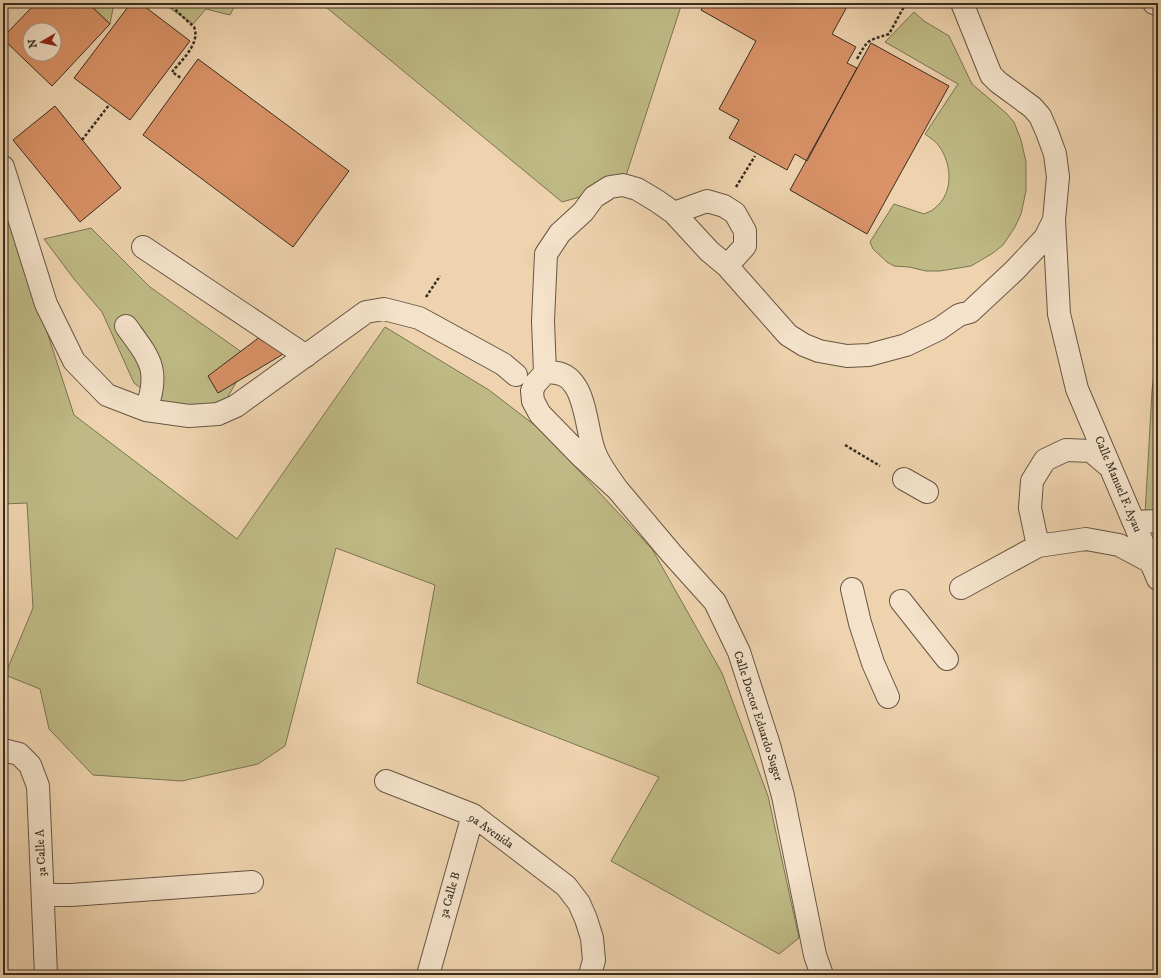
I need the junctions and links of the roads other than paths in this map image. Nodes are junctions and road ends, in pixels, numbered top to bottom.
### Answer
1 (962, 3) edge
2 (1154, 3) edge
3 (1158, 4) edge
4 (3, 167) edge
5 (674, 213) junction
6 (1054, 220) junction
7 (142, 247) dead end
8 (726, 266) junction
9 (126, 326) dead end
10 (306, 356) junction
11 (545, 373) junction
12 (516, 375) dead end
13 (146, 410) junction
14 (1111, 468) junction
15 (904, 479) dead end
16 (618, 490) junction
17 (927, 492) dead end
18 (1158, 521) edge
19 (1134, 522) junction
20 (1038, 546) junction
21 (1154, 571) edge
22 (961, 588) dead end
23 (852, 589) dead end
24 (901, 601) dead end
25 (947, 659) dead end
26 (888, 697) dead end
27 (3, 750) edge
28 (386, 781) dead end
29 (473, 816) junction
30 (252, 882) dead end
31 (44, 895) junction
32 (817, 968) edge
33 (46, 975) edge
34 (428, 975) edge
35 (590, 975) edge

1 - 6 street
2 - 3 street
4 - 13 street
5 - 8 street
5 - 8 street
5 - 11 street
6 - 8 street
6 - 14 street, Calle Manuel F. Ayau
7 - 10 street
9 - 13 street
10 - 12 street
10 - 13 street
11 - 16 street, Calle Doctor Eduardo Suger
11 - 16 street, Calle Doctor Eduardo Suger
14 - 19 street, Calle Manuel F. Ayau
14 - 20 street
15 - 17 street
16 - 32 street, Calle Doctor Eduardo Suger
18 - 19 street
19 - 21 street, Calle Manuel F. Ayau
20 - 21 street
20 - 22 street
23 - 26 street
24 - 25 street
27 - 31 street, 3a Calle A
28 - 29 street, 9a Avenida
29 - 34 street, 3a Calle B
29 - 35 street, 9a Avenida
30 - 31 street
31 - 33 street, 3a Calle A

